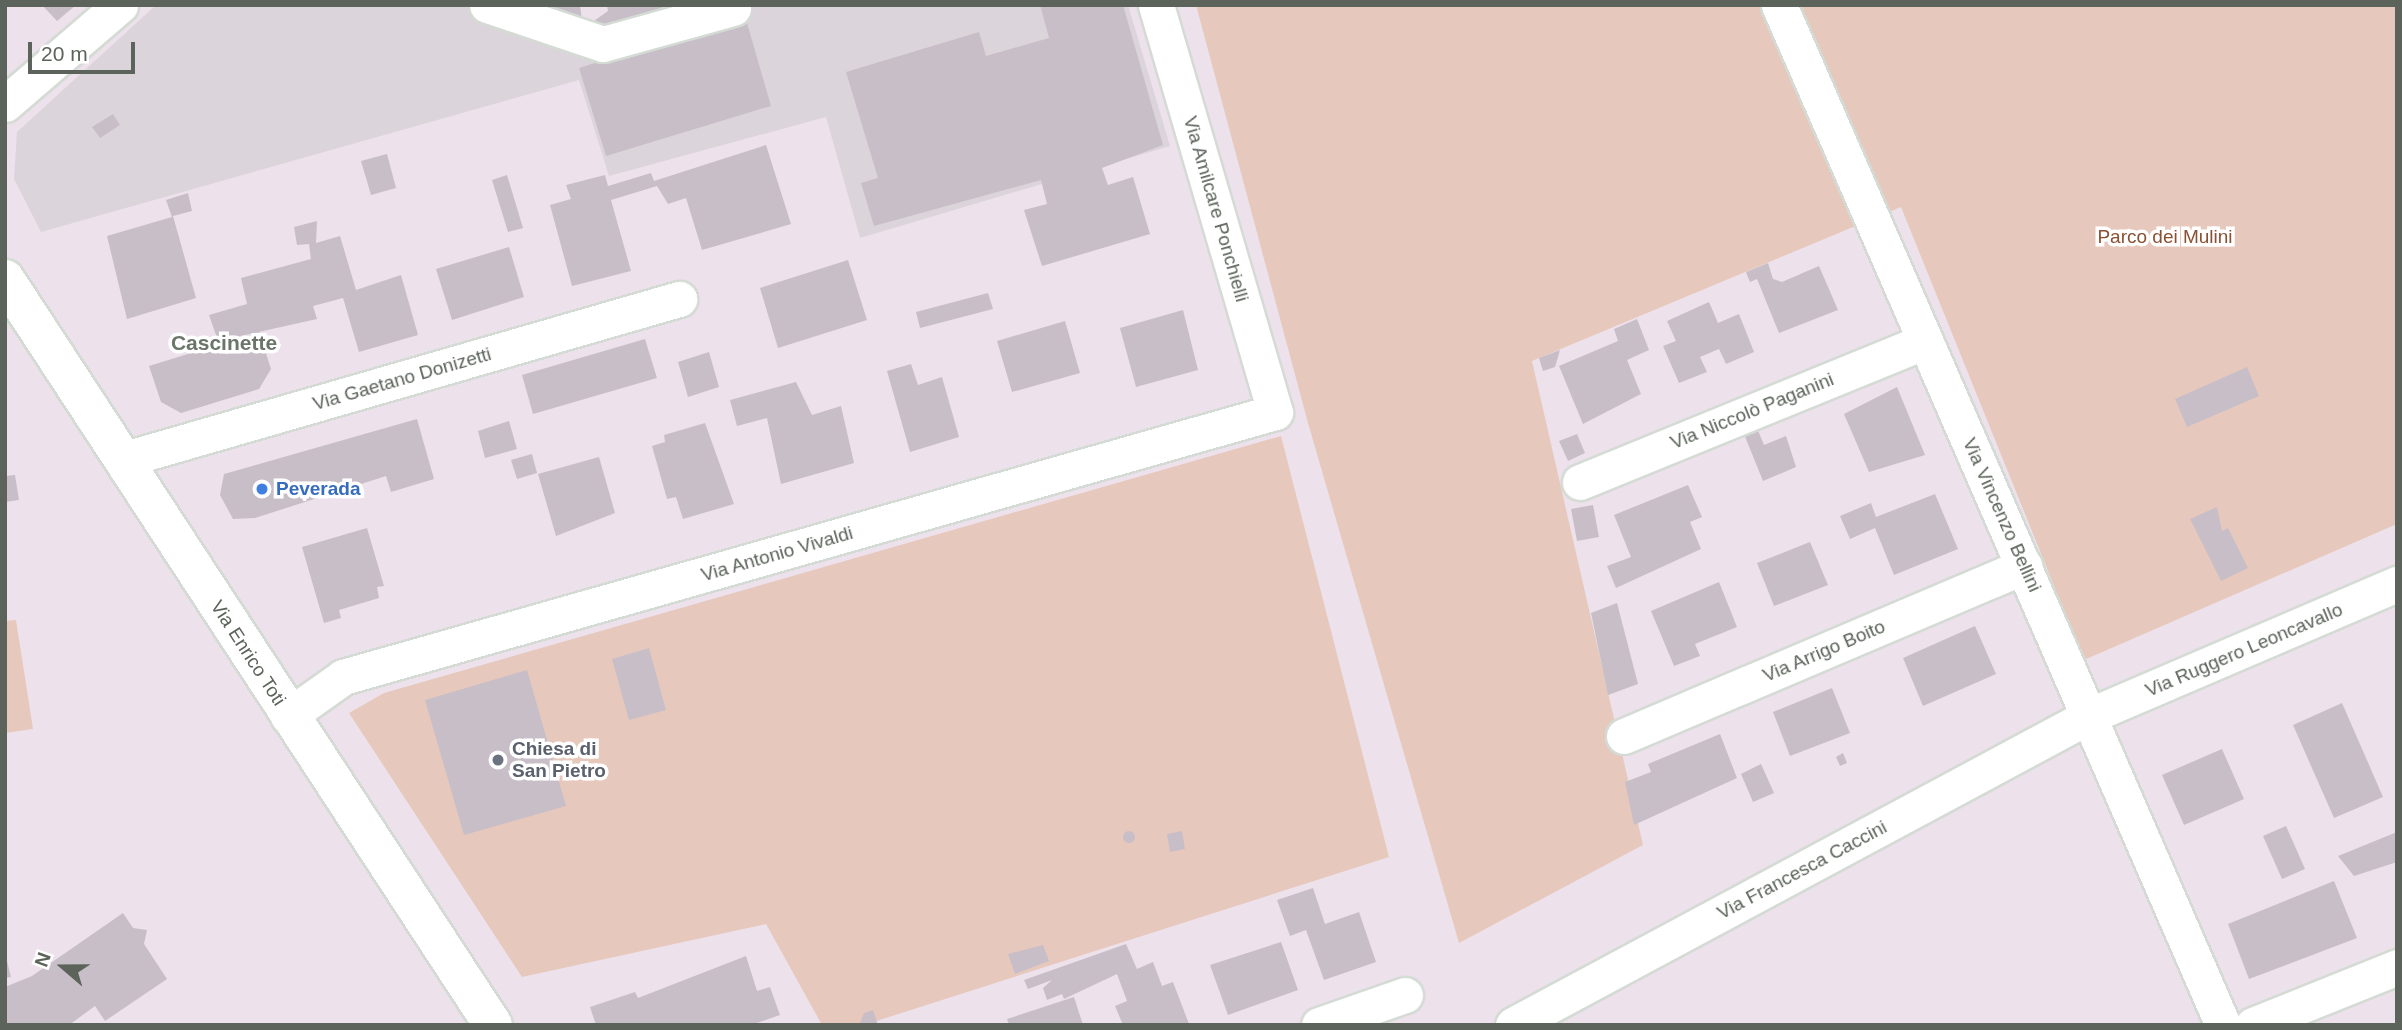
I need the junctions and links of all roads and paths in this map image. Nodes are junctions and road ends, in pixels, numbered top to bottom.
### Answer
1 (120, 5) edge
2 (487, 5) edge
3 (1156, 5) edge
4 (1779, 5) edge
5 (733, 8) dead end
6 (5, 104) edge
7 (5, 279) edge
8 (679, 299) dead end
9 (1925, 341) junction
10 (1276, 412) joint
11 (125, 459) junction
12 (1580, 481) dead end
13 (2024, 566) junction
14 (2397, 584) edge
15 (2091, 715) junction
16 (288, 716) junction
17 (1624, 736) dead end
18 (2397, 967) edge
19 (1405, 995) dead end
20 (493, 1025) edge
21 (1319, 1025) edge
22 (1513, 1025) edge
23 (2222, 1025) edge
24 (2253, 1025) edge

1 - 6 street
2 - 5 street
3 - 10 street, Via Amilcare Ponchielli
4 - 9 street, Via Vincenzo Bellini
7 - 11 street, Via Enrico Toti
8 - 11 street, Via Gaetano Donizetti
9 - 12 street, Via Niccolò Paganini
9 - 13 street, Via Vincenzo Bellini
10 - 16 street, Via Antonio Vivaldi
11 - 16 street, Via Enrico Toti
13 - 15 street, Via Vincenzo Bellini
13 - 17 street, Via Arrigo Boito
14 - 15 street, Via Ruggero Leoncavallo
15 - 22 street, Via Francesca Caccini
15 - 23 street, Via Vincenzo Bellini
16 - 20 street, Via Enrico Toti
18 - 24 street
19 - 21 street

